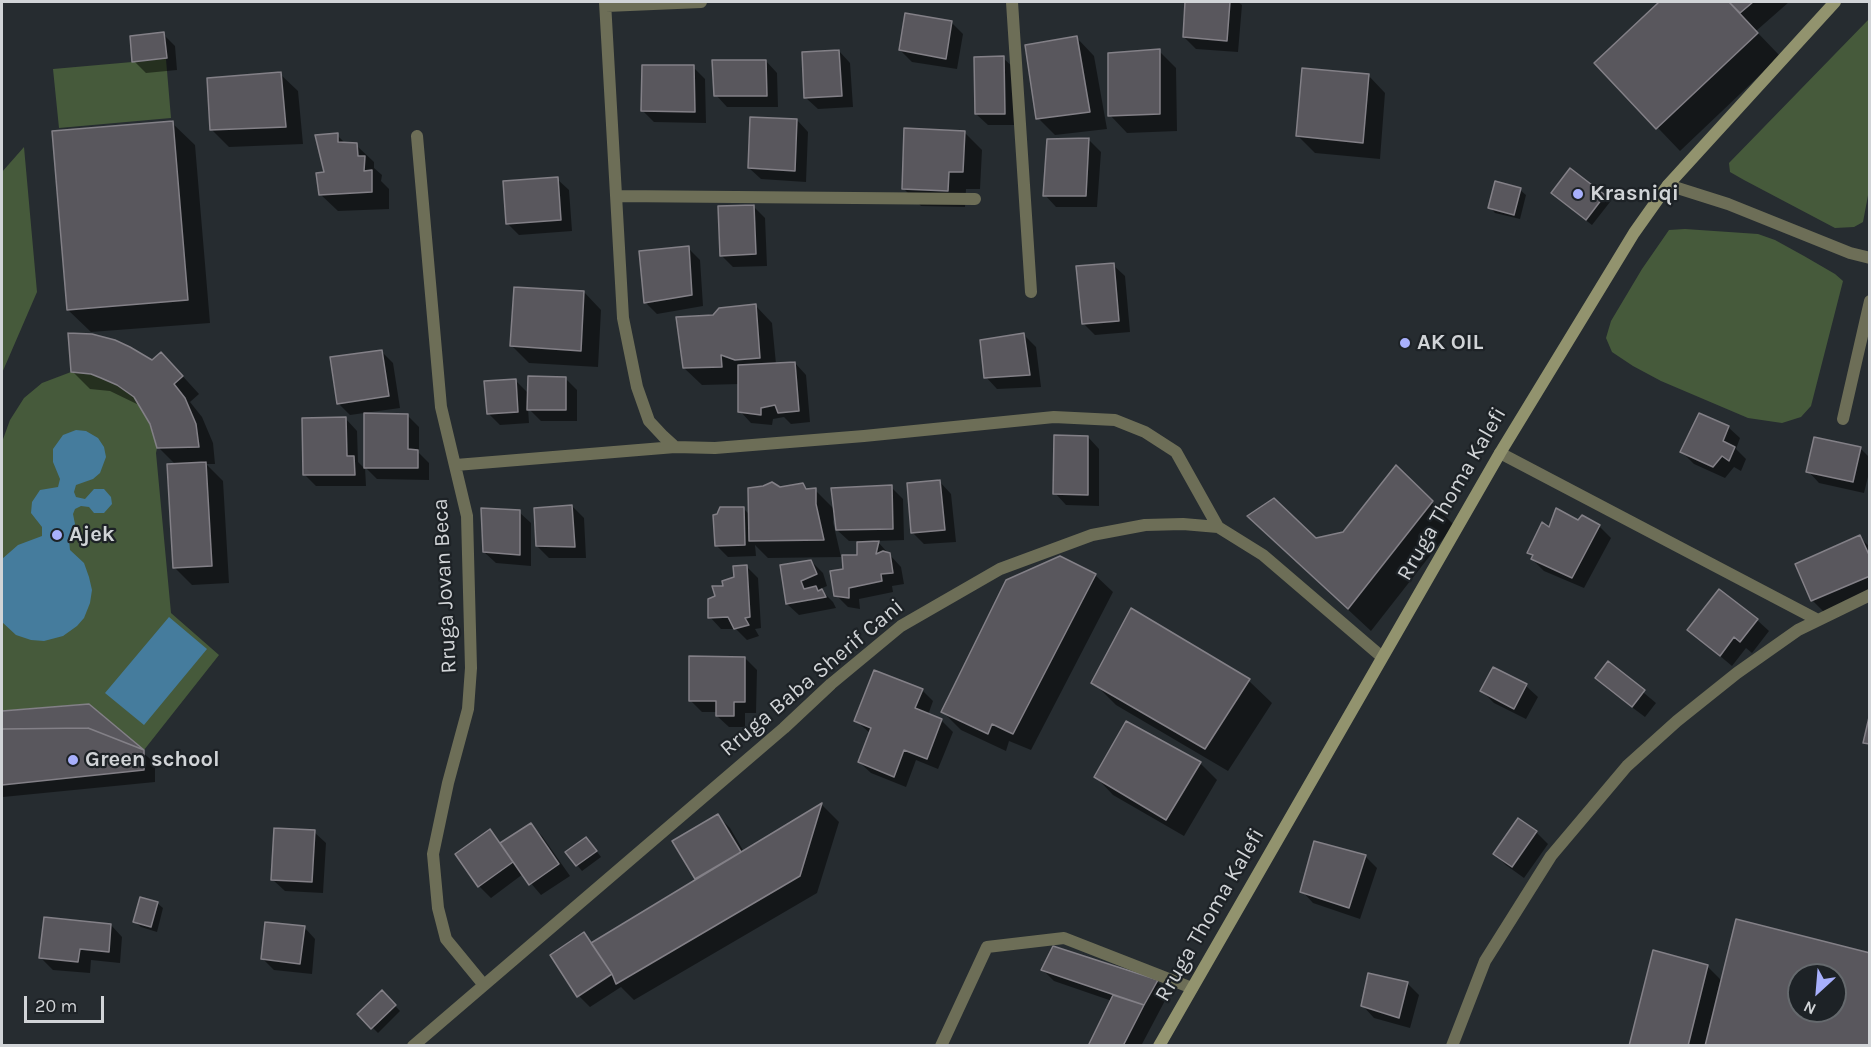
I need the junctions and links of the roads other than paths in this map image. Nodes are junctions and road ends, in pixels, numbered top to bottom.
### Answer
1 (701, 2) edge
2 (1012, 2) edge
3 (1835, 2) edge
4 (606, 4) edge
5 (417, 136) dead end
6 (1668, 185) junction
7 (616, 196) junction
8 (975, 199) dead end
9 (1869, 258) edge
10 (1031, 292) dead end
11 (1869, 300) edge
12 (1843, 419) dead end
13 (675, 447) junction
14 (1500, 453) junction
15 (456, 465) junction
16 (1218, 527) junction
17 (1869, 595) edge
18 (1818, 620) junction
19 (1382, 657) junction
20 (483, 984) junction
21 (1192, 988) junction
22 (413, 1046) edge
23 (941, 1046) edge
24 (1159, 1046) edge
25 (1452, 1046) edge

1 - 4 street
2 - 10 street
3 - 6 main road, Rruga Thoma Kalefi
4 - 7 street
5 - 15 street, Rruga Jovan Beca
6 - 9 street
6 - 14 main road, Rruga Thoma Kalefi
7 - 8 street
7 - 13 street
11 - 12 street
13 - 15 street
13 - 16 street
14 - 18 street
14 - 19 main road, Rruga Thoma Kalefi
15 - 20 street, Rruga Jovan Beca
16 - 19 street, Rruga Baba Sherif Cani
16 - 20 street, Rruga Baba Sherif Cani
17 - 18 street
18 - 25 street
19 - 21 main road, Rruga Thoma Kalefi
20 - 22 street, Rruga Baba Sherif Cani
21 - 23 street
21 - 24 main road, Rruga Thoma Kalefi

